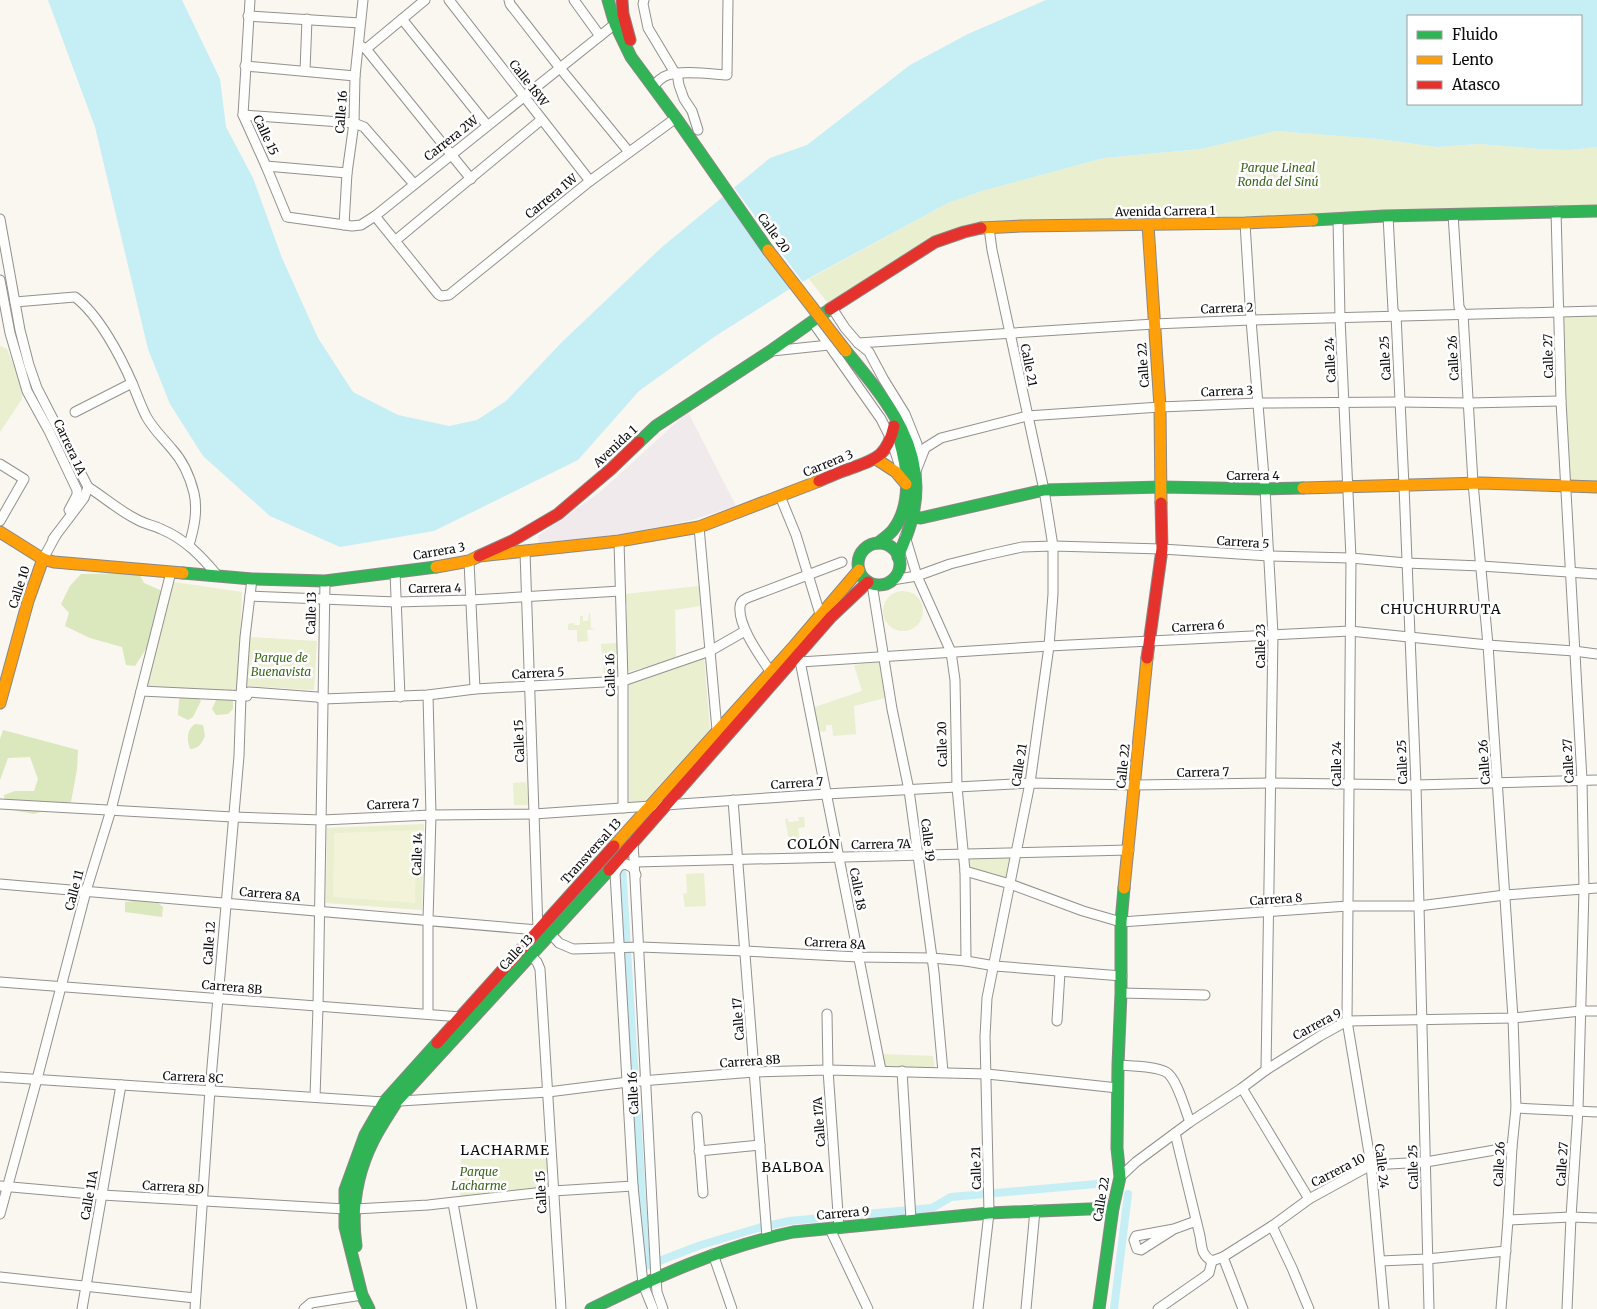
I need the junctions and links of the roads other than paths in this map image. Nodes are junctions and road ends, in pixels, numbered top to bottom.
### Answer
1 (250, 0) edge
2 (363, 0) edge
3 (426, 0) edge
4 (449, 0) edge
5 (509, 0) edge
6 (574, 0) edge
7 (608, 0) edge
8 (622, 0) edge
9 (644, 0) edge
10 (728, 0) edge
11 (248, 16) junction
12 (307, 19) junction
13 (402, 19) junction
14 (360, 23) junction
15 (615, 24) junction
16 (600, 36) junction
17 (362, 46) junction
18 (245, 66) junction
19 (560, 68) junction
20 (305, 71) junction
21 (676, 73) junction
22 (356, 76) junction
23 (653, 87) junction
24 (523, 97) junction
25 (243, 115) junction
26 (676, 118) junction
27 (541, 120) junction
28 (354, 123) junction
29 (487, 125) junction
30 (698, 130) dead end
31 (629, 152) junction
32 (450, 154) junction
33 (266, 166) junction
34 (347, 173) junction
35 (471, 179) junction
36 (590, 181) junction
37 (414, 184) junction
38 (1597, 210) edge
39 (1556, 211) junction
40 (1453, 214) junction
41 (375, 216) junction
42 (1388, 216) junction
43 (287, 217) joint
44 (1338, 218) junction
45 (0, 219) edge
46 (1245, 223) junction
47 (344, 225) junction
48 (1148, 225) junction
49 (989, 228) junction
50 (396, 240) junction
51 (0, 280) edge
52 (15, 302) junction
53 (832, 308) junction
54 (1597, 311) edge
55 (1559, 312) junction
56 (1463, 314) junction
57 (1396, 315) junction
58 (1340, 318) junction
59 (812, 320) junction
60 (1251, 320) junction
61 (1154, 324) junction
62 (845, 328) junction
63 (0, 333) edge
64 (10, 333) junction
65 (1010, 334) junction
66 (826, 340) junction
67 (858, 343) junction
68 (769, 352) junction
69 (132, 383) junction
70 (878, 390) junction
71 (1561, 401) junction
72 (1345, 402) junction
73 (1400, 402) junction
74 (1259, 403) junction
75 (1468, 403) junction
76 (1160, 407) junction
77 (75, 412) dead end
78 (1027, 416) junction
79 (894, 426) junction
80 (891, 439) junction
81 (876, 459) junction
82 (0, 464) edge
83 (916, 472) junction
84 (1473, 483) junction
85 (906, 484) junction
86 (88, 486) junction
87 (1404, 486) junction
88 (1566, 487) junction
89 (1597, 487) edge
90 (1162, 488) junction
91 (1348, 488) junction
92 (1044, 490) junction
93 (1265, 490) junction
94 (780, 496) junction
95 (913, 517) junction
96 (0, 521) edge
97 (699, 527) junction
98 (531, 529) junction
99 (0, 532) edge
100 (905, 536) junction
101 (53, 539) junction
102 (619, 541) junction
103 (878, 543) junction
104 (189, 545) junction
105 (1053, 546) junction
106 (1162, 549) junction
107 (540, 550) junction
108 (525, 552) junction
109 (1268, 556) junction
110 (898, 557) junction
111 (1350, 558) junction
112 (43, 559) junction
113 (474, 559) junction
114 (842, 562) dead end
115 (1406, 563) junction
116 (1482, 566) junction
117 (858, 570) junction
118 (171, 572) junction
119 (395, 572) junction
120 (1571, 573) junction
121 (1597, 574) edge
122 (217, 575) junction
123 (809, 575) junction
124 (917, 576) junction
125 (252, 579) junction
126 (892, 580) junction
127 (325, 581) junction
128 (870, 583) junction
129 (620, 591) junction
130 (250, 596) junction
131 (526, 597) junction
132 (325, 599) junction
133 (471, 600) junction
134 (396, 602) junction
135 (820, 614) junction
136 (1350, 630) junction
137 (745, 631) junction
138 (1274, 634) junction
139 (1410, 637) junction
140 (1149, 642) junction
141 (1488, 645) junction
142 (1049, 646) junction
143 (710, 651) junction
144 (1574, 651) junction
145 (951, 652) junction
146 (1597, 654) edge
147 (883, 657) junction
148 (800, 658) junction
149 (770, 672) junction
150 (623, 681) junction
151 (530, 686) junction
152 (475, 690) junction
153 (141, 691) junction
154 (241, 695) junction
155 (428, 695) junction
156 (400, 696) junction
157 (323, 699) junction
158 (0, 702) edge
159 (717, 730) junction
160 (1582, 780) junction
161 (1597, 780) edge
162 (1498, 782) junction
163 (1030, 783) junction
164 (1271, 783) junction
165 (1135, 785) junction
166 (1349, 785) junction
167 (1416, 785) junction
168 (957, 787) junction
169 (909, 790) junction
170 (826, 794) junction
171 (733, 800) junction
172 (0, 804) edge
173 (665, 805) junction
174 (649, 806) junction
175 (623, 808) junction
176 (110, 810) junction
177 (534, 814) junction
178 (431, 815) junction
179 (233, 818) junction
180 (322, 820) junction
181 (634, 841) junction
182 (1129, 850) junction
183 (1016, 853) junction
184 (964, 854) junction
185 (917, 855) junction
186 (838, 857) junction
187 (738, 859) junction
188 (626, 864) junction
189 (965, 870) junction
190 (616, 878) junction
191 (599, 881) junction
192 (0, 884) edge
193 (1010, 884) junction
194 (1597, 888) edge
195 (1584, 889) junction
196 (86, 891) junction
197 (1505, 896) junction
198 (225, 903) junction
199 (1348, 906) junction
200 (1419, 906) junction
201 (320, 911) junction
202 (1270, 912) junction
203 (428, 920) junction
204 (1122, 922) junction
205 (538, 930) junction
206 (551, 934) junction
207 (628, 948) junction
208 (745, 951) junction
209 (531, 956) junction
210 (858, 957) junction
211 (932, 958) junction
212 (966, 961) junction
213 (994, 966) junction
214 (1060, 972) junction
215 (1122, 976) junction
216 (0, 982) edge
217 (62, 986) junction
218 (1121, 994) junction
219 (1205, 995) dead end
220 (218, 998) junction
221 (318, 1007) junction
222 (1581, 1011) junction
223 (1597, 1011) edge
224 (428, 1014) junction
225 (827, 1014) dead end
226 (461, 1017) junction
227 (1513, 1018) junction
228 (1422, 1020) junction
229 (1057, 1021) dead end
230 (1347, 1021) junction
231 (1118, 1065) junction
232 (828, 1070) junction
233 (880, 1070) junction
234 (1266, 1070) junction
235 (902, 1071) junction
236 (754, 1072) junction
237 (944, 1072) junction
238 (987, 1074) junction
239 (0, 1077) edge
240 (37, 1079) junction
241 (636, 1082) junction
242 (121, 1085) junction
243 (1118, 1088) junction
244 (1242, 1088) junction
245 (210, 1090) junction
246 (548, 1092) junction
247 (315, 1097) junction
248 (384, 1102) junction
249 (397, 1102) junction
250 (1516, 1108) junction
251 (1578, 1110) junction
252 (1597, 1112) edge
253 (697, 1116) dead end
254 (1190, 1122) junction
255 (1175, 1133) junction
256 (760, 1145) junction
257 (1512, 1147) junction
258 (699, 1151) junction
259 (356, 1158) joint
260 (1426, 1162) junction
261 (1371, 1165) junction
262 (1120, 1178) junction
263 (4, 1186) edge
264 (633, 1186) junction
265 (553, 1191) junction
266 (703, 1193) dead end
267 (102, 1195) junction
268 (1309, 1199) junction
269 (202, 1202) junction
270 (453, 1203) junction
271 (989, 1207) junction
272 (1113, 1208) junction
273 (350, 1209) junction
274 (1035, 1210) junction
275 (0, 1214) edge
276 (911, 1215) junction
277 (1571, 1217) junction
278 (1597, 1218) edge
279 (1508, 1220) junction
280 (1196, 1221) junction
281 (837, 1223) junction
282 (1272, 1226) junction
283 (1174, 1229) dead end
284 (767, 1233) junction
285 (1506, 1251) junction
286 (713, 1254) junction
287 (1223, 1257) junction
288 (1427, 1259) junction
289 (1212, 1261) junction
290 (1380, 1261) junction
291 (656, 1273) junction
292 (0, 1277) edge
293 (643, 1284) junction
294 (86, 1287) junction
295 (362, 1295) junction
296 (195, 1298) junction
297 (82, 1309) edge
298 (195, 1309) edge
299 (304, 1309) edge
300 (369, 1309) edge
301 (378, 1309) edge
302 (472, 1309) edge
303 (561, 1309) edge
304 (591, 1309) edge
305 (652, 1309) edge
306 (663, 1309) edge
307 (732, 1309) edge
308 (868, 1309) edge
309 (978, 1309) edge
310 (1026, 1309) edge
311 (1099, 1309) edge
312 (1158, 1309) edge
313 (1243, 1309) edge
314 (1309, 1309) edge
315 (1384, 1309) edge
316 (1429, 1309) edge
317 (1500, 1309) edge
318 (1567, 1309) edge

1 - 11 street, Calle 15
2 - 14 street, Calle 16
3 - 13 street
4 - 24 street, Calle 18W
5 - 19 street
6 - 16 street
7 - 15 street, Calle 20
8 - 23 street, Calle 20
9 - 21 street
10 - 21 street
11 - 12 street
11 - 18 street, Calle 15
12 - 14 street
12 - 20 street
13 - 17 street
13 - 29 street
14 - 17 street, Calle 16
15 - 16 street, Carrera 2W
15 - 23 street, Calle 20
16 - 19 street, Carrera 2W
17 - 22 street, Calle 16
17 - 32 street
18 - 20 street
18 - 25 street, Calle 15
19 - 24 street, Carrera 2W
19 - 31 street
20 - 22 street
21 - 23 street
21 - 30 street
22 - 28 street, Calle 16
23 - 26 street, Calle 20
24 - 27 street, Calle 18W
24 - 29 street, Carrera 2W
25 - 28 street
25 - 33 street, Calle 15
26 - 31 street, Carrera 1W
26 - 70 street, Calle 20, bridge
27 - 35 street
27 - 36 street, Calle 18W
28 - 34 street, Calle 16
28 - 37 street
29 - 32 street, Carrera 2W
31 - 36 street, Carrera 1W
32 - 35 street
32 - 37 street, Carrera 2W
33 - 34 street
33 - 43 street, Calle 15
34 - 47 street, Calle 16
35 - 50 street
36 - 50 street, Carrera 1W
37 - 41 street, Carrera 2W
38 - 39 street, Avenida Carrera 1
39 - 40 street, Avenida Carrera 1
39 - 55 street, Calle 27
40 - 42 street, Avenida Carrera 1
40 - 56 street, Calle 26
41 - 47 street, Carrera 2W
41 - 50 street
42 - 44 street, Avenida Carrera 1
42 - 57 street, Calle 25
43 - 47 street, Carrera 2W
44 - 46 street, Avenida Carrera 1
44 - 58 street, Calle 24
45 - 52 street, Carrera 1A
46 - 48 street, Avenida Carrera 1
46 - 60 street, Calle 23
48 - 49 street, Avenida Carrera 1
48 - 61 street, Calle 22
49 - 53 street, Avenida Carrera 1
49 - 65 street, Calle 21
51 - 64 street, Carrera 1A
52 - 69 street
52 - 86 street, Carrera 1A
53 - 59 street, Avenida Carrera 1
53 - 62 street
54 - 55 street, Carrera 2
55 - 56 street, Carrera 2
55 - 71 street, Calle 27
56 - 57 street, Carrera 2
56 - 75 street, Calle 26
57 - 58 street, Carrera 2
57 - 73 street, Calle 25
58 - 60 street, Carrera 2
58 - 72 street, Calle 24
59 - 66 street
59 - 68 street, Avenida Carrera 1
60 - 61 street, Carrera 2
60 - 74 street, Calle 23
61 - 65 street, Carrera 2
61 - 76 street, Calle 22
62 - 66 street
62 - 67 street
63 - 64 street
64 - 101 street, Carrera 1A
65 - 67 street, Carrera 2
65 - 78 street, Calle 21
66 - 68 street
66 - 80 street
67 - 83 street
68 - 98 street, Avenida 1
69 - 77 street
69 - 104 street
70 - 79 street
70 - 83 street
71 - 75 street, Carrera 3
71 - 88 street, Calle 27
72 - 73 street, Carrera 3
72 - 74 street, Carrera 3
72 - 91 street, Calle 24
73 - 75 street, Carrera 3
73 - 87 street, Calle 25
74 - 76 street, Carrera 3
74 - 93 street, Calle 23
75 - 84 street, Calle 26
76 - 78 street, Carrera 3
76 - 90 street, Calle 22
78 - 83 street, Carrera 3
78 - 92 street, Calle 21
79 - 80 street
79 - 85 street
80 - 81 street
80 - 85 street
81 - 85 street
81 - 94 street, Carrera 3
82 - 96 street
83 - 95 street
84 - 87 street, Carrera 4
84 - 88 street, Carrera 4
84 - 116 street, Calle 26
85 - 103 street
86 - 101 street, Carrera 1A
86 - 104 street, Carrera 1A
87 - 91 street, Carrera 4
87 - 115 street, Calle 25
88 - 89 street, Carrera 4
88 - 120 street, Calle 27
90 - 92 street, Carrera 4
90 - 93 street, Carrera 4
90 - 106 street, Calle 22
91 - 93 street, Carrera 4
91 - 111 street, Calle 24
92 - 95 street, Carrera 4
92 - 105 street, Calle 21
93 - 109 street, Calle 23
94 - 97 street, Carrera 3
94 - 123 street
95 - 100 street
97 - 102 street, Carrera 3
97 - 143 street
98 - 107 street
98 - 113 street, Avenida 1
99 - 112 street, Carrera 3
100 - 110 street
100 - 124 street, Calle 20
101 - 112 street, Calle 10
102 - 107 street, Carrera 3
102 - 129 street, Calle 16
103 - 110 street
103 - 117 street
104 - 122 street, Carrera 1A
105 - 106 street, Carrera 5
105 - 124 street, Carrera 5
105 - 142 street, Calle 21
106 - 109 street, Carrera 5
106 - 140 street, Calle 22
107 - 108 street, Carrera 3
108 - 113 street, Carrera 3
108 - 131 street, Calle 15
109 - 111 street, Carrera 5
109 - 138 street, Calle 23
110 - 126 street
111 - 115 street, Carrera 5
111 - 136 street, Calle 24
112 - 118 street, Carrera 3
112 - 158 street, Calle 10
113 - 119 street, Carrera 3
113 - 133 street
114 - 123 street
115 - 116 street, Carrera 5
115 - 139 street, Calle 25
116 - 120 street, Carrera 5
116 - 141 street, Calle 26
117 - 128 street
117 - 135 street, Transversal 13
118 - 122 street, Carrera 3
118 - 153 street, Calle 11
119 - 127 street, Carrera 3
119 - 134 street
120 - 121 street, Carrera 5
120 - 144 street, Calle 27
122 - 125 street, Carrera 3
123 - 135 street
123 - 137 street
124 - 126 street, Carrera 5
124 - 145 street, Calle 20
125 - 127 street, Carrera 3
125 - 130 street, Calle 12
126 - 128 street
127 - 132 street, Calle 13
128 - 147 street, Calle 19
128 - 148 street
129 - 131 street, Carrera 4
129 - 150 street, Calle 16
130 - 132 street, Carrera 4
130 - 154 street, Calle 12
131 - 133 street, Carrera 4
131 - 151 street, Calle 15
132 - 134 street, Carrera 4
132 - 157 street, Calle 13
133 - 134 street, Carrera 4
133 - 152 street
134 - 156 street
135 - 149 street, Transversal 13
136 - 138 street, Carrera 6
136 - 139 street, Carrera 6
136 - 166 street, Calle 24
137 - 143 street, Carrera 5
137 - 149 street
138 - 140 street, Carrera 6
138 - 164 street, Calle 23
139 - 141 street, Carrera 6
139 - 167 street, Calle 25
140 - 142 street, Carrera 6
140 - 165 street, Calle 22
141 - 144 street, Carrera 6
141 - 162 street, Calle 26
142 - 145 street, Carrera 6
142 - 163 street, Calle 21
143 - 150 street, Carrera 5
143 - 159 street
144 - 146 street, Carrera 6
144 - 160 street, Calle 27
145 - 147 street, Carrera 6
145 - 168 street, Calle 20
147 - 148 street, Carrera 6
147 - 169 street, Calle 19
148 - 170 street, Calle 18
148 - 173 street, Calle 13
149 - 159 street, Transversal 13
150 - 151 street, Carrera 5
150 - 175 street, Calle 16
151 - 152 street, Carrera 5
151 - 177 street, Calle 15
152 - 155 street, Carrera 5
153 - 154 street, Carrera 5
153 - 176 street, Calle 11
154 - 157 street, Carrera 5
154 - 179 street, Calle 12
155 - 156 street, Carrera 5
155 - 178 street, Calle 14
156 - 157 street, Carrera 5
157 - 180 street, Calle 13
159 - 174 street, Transversal 13
160 - 161 street, Carrera 7
160 - 162 street, Carrera 7
160 - 195 street, Calle 27
162 - 167 street, Carrera 7
162 - 197 street, Calle 26
163 - 165 street, Carrera 7
163 - 168 street, Carrera 7
163 - 183 street, Calle 21
164 - 165 street, Carrera 7
164 - 166 street, Carrera 7
164 - 202 street, Calle 23
165 - 182 street, Calle 22
166 - 167 street, Carrera 7
166 - 199 street, Calle 24
167 - 200 street, Calle 25
168 - 169 street, Carrera 7
168 - 184 street, Calle 20
169 - 170 street, Carrera 7
169 - 185 street, Calle 19
170 - 171 street, Carrera 7
170 - 186 street, Calle 18
171 - 173 street, Carrera 7
171 - 187 street, Calle 17
172 - 176 street, Carrera 7
173 - 174 street, Carrera 7
173 - 181 street, Calle 13
174 - 175 street, Carrera 7
174 - 205 street, Transversal 13
175 - 177 street, Carrera 7
176 - 179 street, Carrera 7
176 - 196 street, Calle 11
177 - 178 street, Carrera 7
177 - 205 street, Calle 15
178 - 180 street, Carrera 7
178 - 203 street, Calle 14
179 - 180 street, Carrera 7
179 - 198 street, Calle 12
180 - 201 street, Calle 13
181 - 188 street, Calle 16
181 - 191 street, Calle 13
182 - 183 street, Carrera 7A
182 - 204 street, Calle 22
183 - 184 street, Carrera 7A
183 - 193 street, Calle 21
184 - 185 street, Carrera 7A
184 - 189 street, Calle 20
185 - 186 street, Carrera 7A
185 - 211 street, Calle 19
186 - 187 street, Carrera 7A
186 - 210 street, Calle 18
187 - 188 street, Carrera 7A
187 - 208 street, Calle 17
188 - 190 street, Calle 16
188 - 207 street, Calle 16
189 - 193 street, Carrera 8
189 - 212 street, Calle 20
190 - 191 street
190 - 207 street, Calle 16
191 - 206 street, Calle 13
192 - 196 street, Carrera 8A
193 - 204 street, Carrera 8
193 - 213 street, Calle 21
194 - 195 street, Carrera 8
195 - 197 street, Carrera 8
195 - 222 street, Calle 27
196 - 198 street, Carrera 8A
196 - 217 street, Calle 11
197 - 200 street, Carrera 8
197 - 227 street, Calle 26
198 - 201 street, Carrera 8A
198 - 220 street, Calle 12
199 - 200 street, Carrera 8
199 - 202 street, Carrera 8
199 - 230 street, Calle 24
200 - 228 street, Calle 25
201 - 203 street, Carrera 8A
201 - 221 street, Calle 13
202 - 204 street, Carrera 8
202 - 234 street, Calle 23
203 - 205 street, Carrera 8A
203 - 224 street, Calle 14
204 - 215 street, Calle 22
205 - 226 street, Transversal 13
206 - 207 street, Carrera 8A
206 - 209 street, Calle 13
207 - 208 street, Carrera 8A
207 - 241 street, Calle 16
207 - 241 street, Calle 16
208 - 210 street, Carrera 8A
208 - 236 street, Calle 17
209 - 246 street, Calle 15
209 - 249 street, Calle 13
210 - 211 street, Carrera 8A
210 - 233 street, Calle 18
211 - 212 street, Carrera 8A
211 - 237 street, Calle 19
212 - 213 street, Carrera 8A
213 - 214 street, Carrera 8A
213 - 238 street, Calle 21
214 - 215 street, Carrera 8A
214 - 229 street
215 - 218 street, Calle 22
216 - 217 street, Carrera 8B
217 - 220 street, Carrera 8B
217 - 240 street, Calle 11
218 - 219 street
218 - 231 street, Calle 22
220 - 221 street, Carrera 8B
220 - 245 street, Calle 12
221 - 224 street, Carrera 8B
221 - 247 street, Calle 13
222 - 223 street, Carrera 9
222 - 227 street, Carrera 9
222 - 251 street, Calle 27
224 - 226 street, Carrera 8B
225 - 232 street, Calle 17A
226 - 248 street, Transversal 13
227 - 228 street, Carrera 9
227 - 250 street, Calle 26
228 - 230 street, Carrera 9
228 - 260 street, Calle 25
230 - 234 street, Carrera 9
230 - 261 street, Calle 24
231 - 243 street, Calle 22
231 - 254 street
232 - 233 street, Carrera 8B
232 - 236 street, Carrera 8B
232 - 281 street, Calle 17A
233 - 235 street, Carrera 8B
234 - 244 street, Carrera 9
235 - 237 street, Carrera 8B
235 - 276 street
236 - 241 street, Carrera 8B
236 - 256 street, Calle 17
237 - 238 street, Carrera 8B
238 - 243 street, Carrera 8B
238 - 271 street, Calle 21
239 - 240 street, Carrera 8C
240 - 242 street, Carrera 8C
240 - 263 street, Calle 11
241 - 246 street, Carrera 8B
241 - 264 street, Calle 16
241 - 291 street, Calle 16
242 - 245 street, Carrera 8C
242 - 267 street, Calle 11A
243 - 262 street, Calle 22
244 - 254 street, Carrera 9
244 - 268 street
245 - 247 street, Carrera 8C
245 - 269 street, Calle 12
246 - 249 street, Carrera 8B
246 - 265 street, Calle 15
247 - 248 street, Carrera 8C
248 - 249 street, Carrera 8B
248 - 259 street, Transversal 13
249 - 273 street, Calle 13
250 - 251 street
250 - 257 street, Calle 26
251 - 252 street
251 - 277 street, Calle 27
253 - 258 street
254 - 255 street, Carrera 9
255 - 262 street, Carrera 9
255 - 280 street
256 - 258 street
256 - 284 street, Calle 17
257 - 260 street, Carrera 10
257 - 279 street, Calle 26
258 - 266 street
259 - 273 street, Calle 13
260 - 261 street, Carrera 10
260 - 288 street, Calle 25
261 - 268 street, Carrera 10
261 - 290 street, Calle 24
262 - 272 street, Calle 22
263 - 267 street, Carrera 8D
263 - 275 street, Calle 11
264 - 265 street, Carrera 8D
264 - 293 street, Calle 16
265 - 270 street, Carrera 8D
265 - 303 street, Calle 15
267 - 269 street, Carrera 8D
267 - 294 street, Calle 11A
268 - 282 street, Carrera 10
269 - 273 street, Carrera 8D
269 - 296 street, Calle 12
270 - 273 street, Carrera 8D
270 - 302 street
271 - 274 street, Carrera 9
271 - 276 street, Carrera 9
271 - 309 street, Calle 21
272 - 274 street, Carrera 9
272 - 311 street, Calle 22
273 - 295 street, Calle 13
273 - 301 street, Calle 13
274 - 310 street
276 - 281 street, Carrera 9
277 - 278 street
277 - 279 street
277 - 318 street, Calle 27
279 - 285 street, Calle 26
280 - 283 street
280 - 289 street
281 - 284 street, Carrera 9
281 - 308 street, Calle 17A
282 - 287 street, Carrera 10
282 - 314 street
284 - 286 street, Carrera 9
285 - 288 street
285 - 317 street, Calle 26
286 - 291 street, Carrera 9
286 - 307 street
287 - 289 street, Carrera 10
287 - 313 street
288 - 290 street
288 - 316 street, Calle 25
289 - 312 street
290 - 315 street, Calle 24
291 - 293 street, Carrera 9
291 - 306 street, Calle 16
292 - 294 street
293 - 304 street, Carrera 9
293 - 305 street, Calle 16
294 - 296 street
294 - 297 street, Calle 11A
295 - 299 street
295 - 300 street, Calle 13
296 - 298 street, Calle 12

